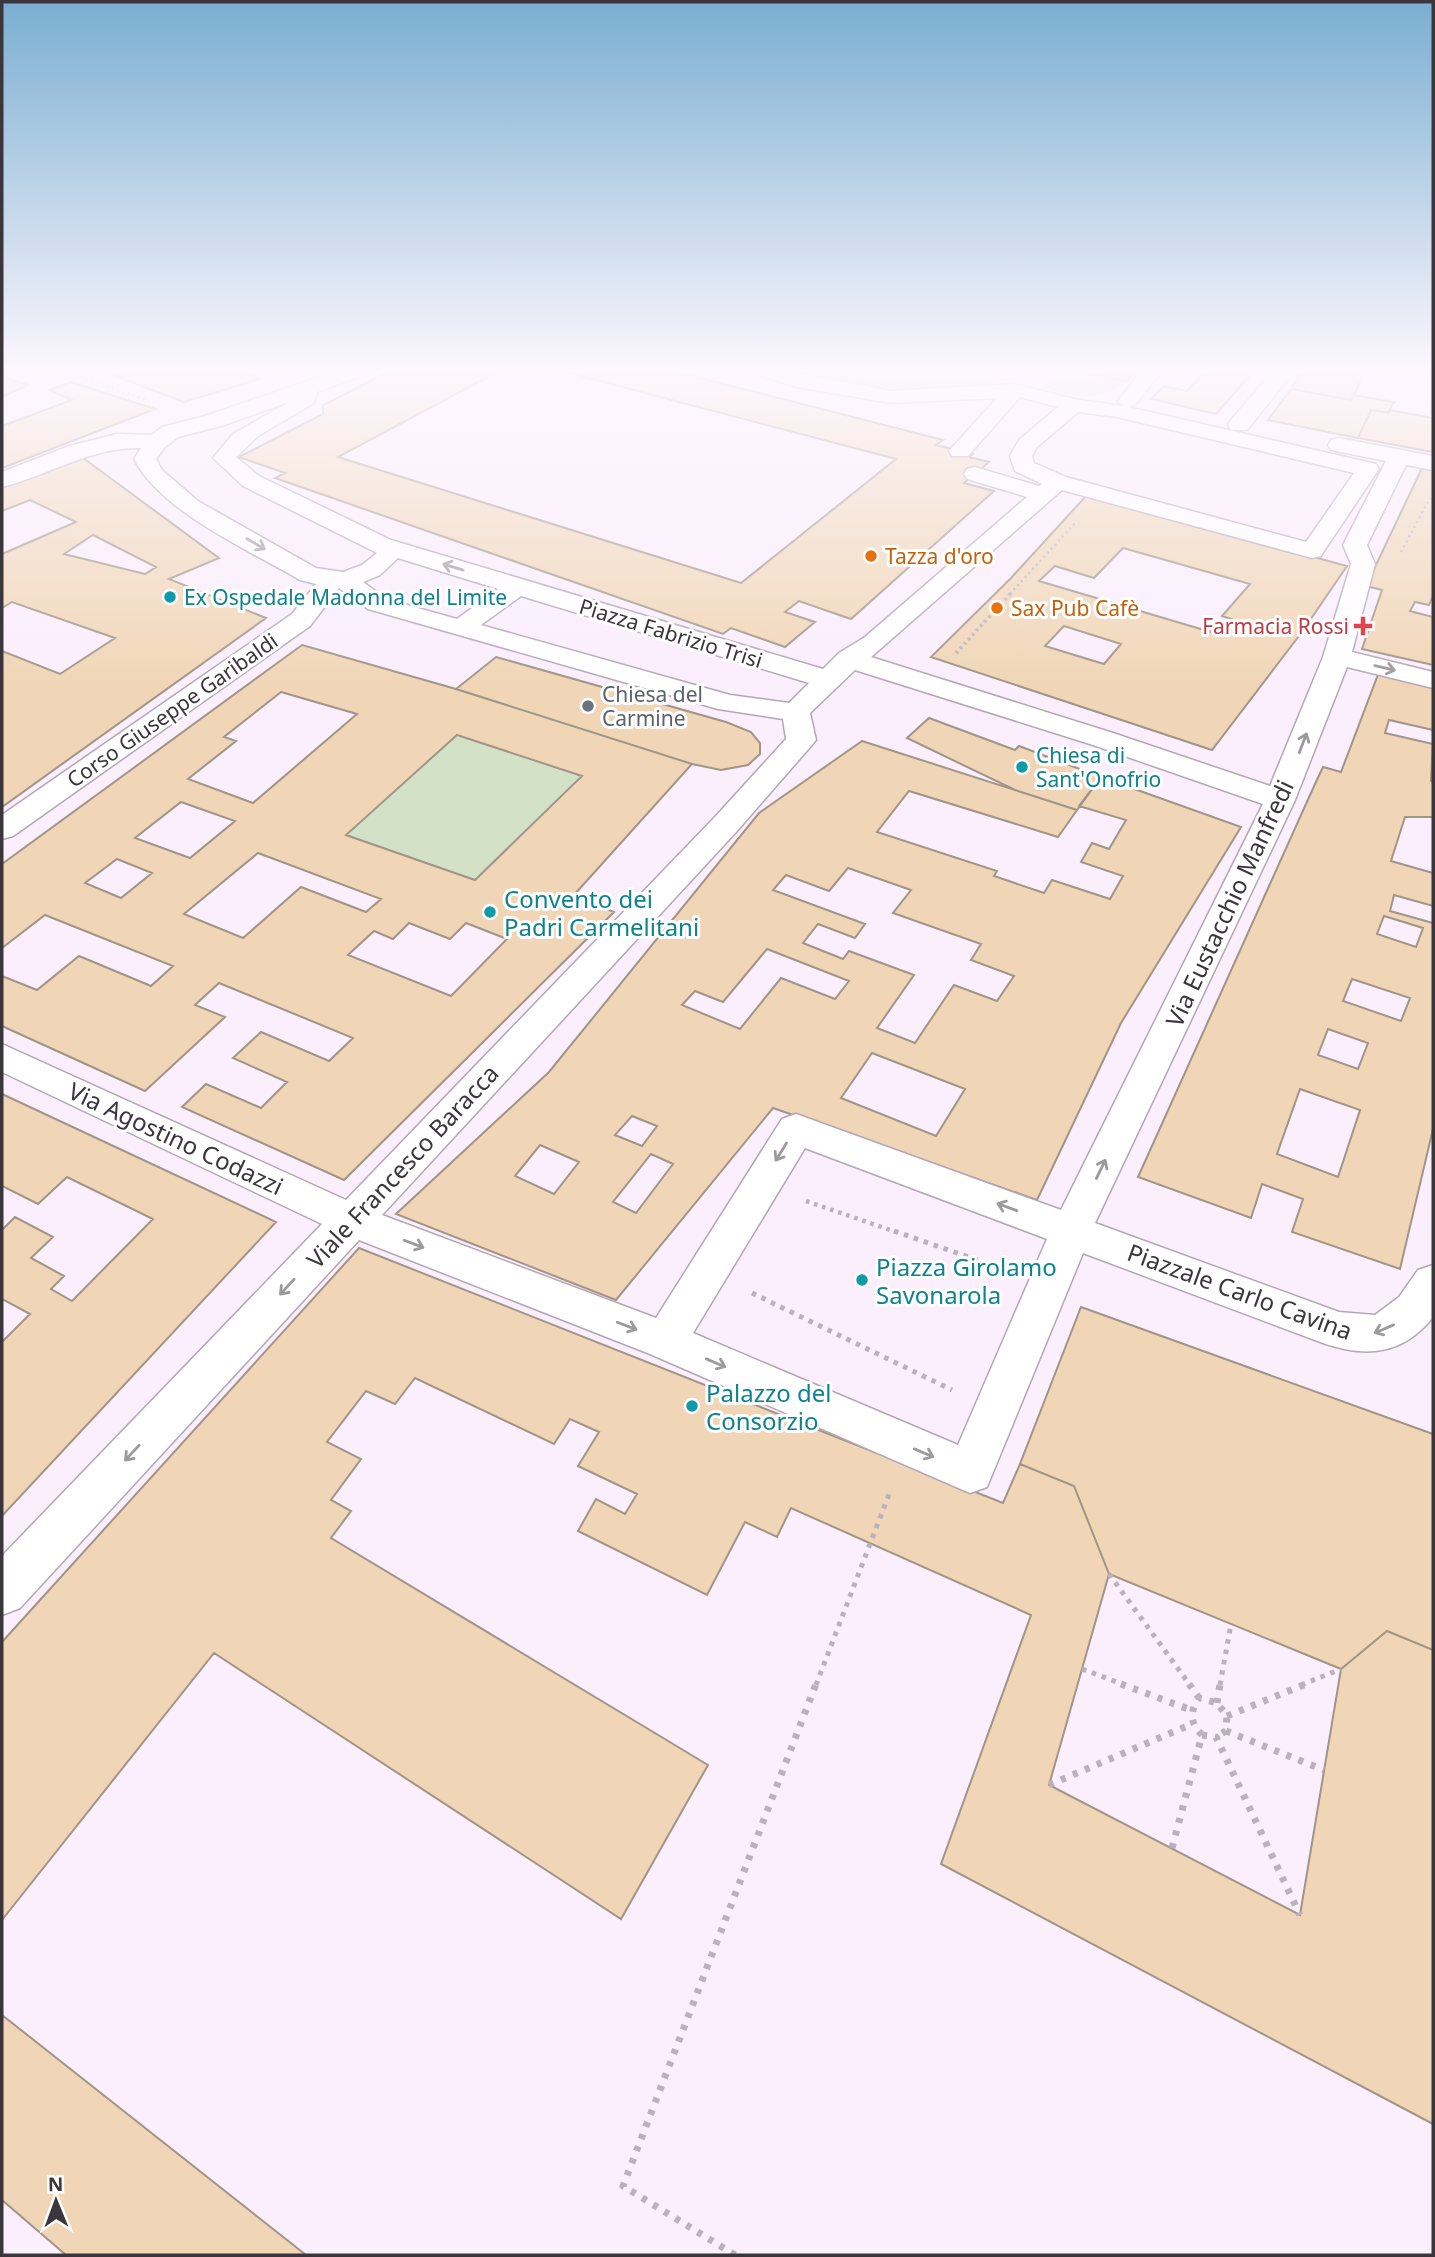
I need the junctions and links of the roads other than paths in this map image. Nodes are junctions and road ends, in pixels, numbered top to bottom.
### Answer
1 (155, 475) edge
2 (244, 475) edge
3 (982, 475) edge
4 (1037, 475) edge
5 (1364, 475) edge
6 (1389, 475) edge
7 (1051, 488) junction
8 (382, 545) junction
9 (1312, 551) junction
10 (1363, 564) junction
11 (338, 580) junction
12 (517, 587) junction
13 (461, 628) junction
14 (1337, 657) junction
15 (849, 659) junction
16 (826, 679) junction
17 (1433, 680) edge
18 (799, 726) junction
19 (1280, 800) junction
20 (2, 829) edge
21 (2, 1057) edge
22 (351, 1220) junction
23 (1071, 1231) junction
24 (1433, 1284) edge
25 (665, 1341) junction
26 (2, 1591) edge

1 -> 11 street
2 - 8 street, Piazza Fabrizio Trisi
3 - 7 street
4 - 7 street
5 - 9 street
6 - 10 street, Via Eustacchio Manfredi
7 - 9 street
7 - 15 street, Viale Francesco Baracca
8 - 11 street
12 -> 8 street, Piazza Fabrizio Trisi
9 - 10 street
10 - 14 street, Via Eustacchio Manfredi
11 - 13 street
11 - 20 street, Corso Giuseppe Garibaldi
12 - 13 street
12 - 16 street, Piazza Fabrizio Trisi
13 - 18 street
14 -> 17 street
19 -> 14 street, Via Eustacchio Manfredi
15 - 16 street, Viale Francesco Baracca
15 - 19 street
16 - 18 street, Viale Francesco Baracca
18 - 22 street, Viale Francesco Baracca
23 -> 19 street, Via Eustacchio Manfredi
21 - 22 street, Via Agostino Codazzi
22 -> 25 street, Via Agostino Codazzi
22 -> 26 street, Viale Francesco Baracca
24 -> 23 street, Piazzale Carlo Cavina
23 -> 25 street
25 -> 23 street

